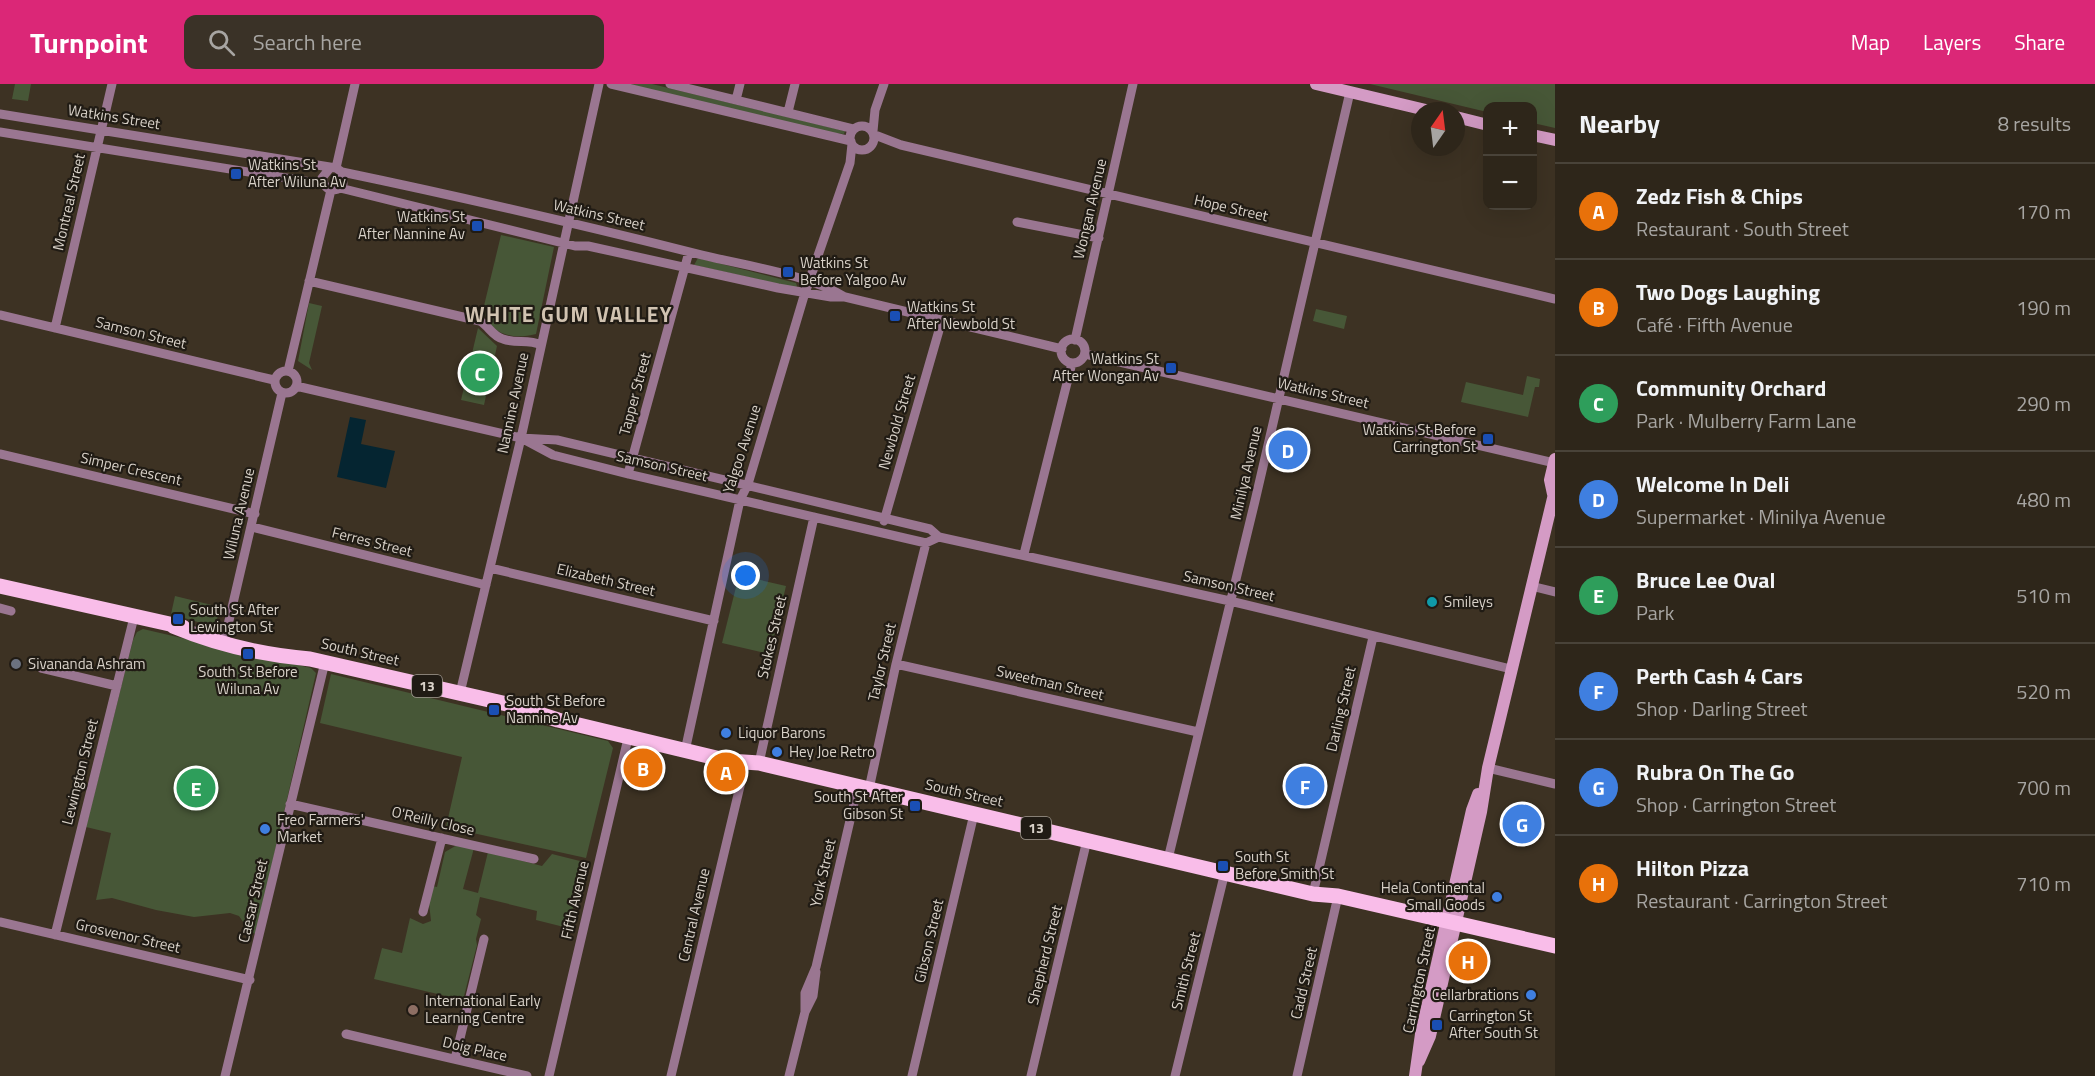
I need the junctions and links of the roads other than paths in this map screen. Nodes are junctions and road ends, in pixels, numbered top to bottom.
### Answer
1 (112, 84) edge
2 (356, 84) edge
3 (599, 84) edge
4 (611, 84) edge
5 (670, 84) edge
6 (740, 84) edge
7 (795, 84) edge
8 (884, 84) edge
9 (1133, 84) edge
10 (1316, 84) edge
11 (1350, 92) junction
12 (736, 100) junction
13 (1411, 106) edge
14 (788, 112) junction
15 (0, 114) edge
16 (1465, 119) edge
17 (1483, 123) edge
18 (102, 130) junction
19 (0, 132) edge
20 (868, 133) junction
21 (1537, 136) edge
22 (1555, 140) edge
23 (851, 142) junction
24 (98, 147) junction
25 (862, 150) junction
26 (849, 163) junction
27 (336, 169) junction
28 (331, 187) junction
29 (1109, 195) junction
30 (1017, 222) dead end
31 (569, 223) junction
32 (1098, 238) junction
33 (1314, 242) junction
34 (564, 243) junction
35 (689, 252) junction
36 (685, 270) junction
37 (309, 281) junction
38 (809, 283) junction
39 (805, 293) junction
40 (845, 297) junction
41 (1555, 299) edge
42 (0, 315) edge
43 (942, 320) junction
44 (55, 327) junction
45 (1075, 340) junction
46 (542, 345) junction
47 (1062, 349) junction
48 (1085, 354) junction
49 (1071, 363) junction
50 (288, 371) junction
51 (274, 380) junction
52 (297, 386) junction
53 (282, 393) junction
54 (1279, 398) junction
55 (521, 438) junction
56 (0, 454) edge
57 (633, 459) junction
58 (1555, 461) edge
59 (628, 474) junction
60 (748, 484) junction
61 (1554, 492) edge
62 (740, 500) junction
63 (255, 514) junction
64 (814, 517) junction
65 (885, 518) junction
66 (252, 527) junction
67 (881, 532) junction
68 (939, 537) junction
69 (926, 543) junction
70 (1024, 554) junction
71 (490, 568) junction
72 (486, 585) junction
73 (0, 586) edge
74 (1531, 586) junction
75 (1555, 592) edge
76 (1230, 601) junction
77 (0, 608) edge
78 (11, 611) dead end
79 (134, 617) junction
80 (714, 621) junction
81 (1373, 637) junction
82 (225, 639) junction
83 (317, 661) junction
84 (896, 664) junction
85 (41, 668) dead end
86 (1511, 669) junction
87 (117, 686) junction
88 (460, 693) junction
89 (1198, 732) junction
90 (629, 734) junction
91 (686, 747) junction
92 (752, 762) junction
93 (1488, 768) junction
94 (1555, 784) edge
95 (864, 787) junction
96 (290, 804) junction
97 (974, 814) junction
98 (442, 838) junction
99 (1087, 840) junction
100 (534, 859) dead end
101 (1168, 859) junction
102 (1225, 872) junction
103 (1313, 894) junction
104 (1338, 900) junction
105 (423, 912) dead end
106 (0, 922) edge
107 (1450, 927) junction
108 (55, 935) junction
109 (484, 939) dead end
110 (1555, 946) edge
111 (1555, 956) edge
112 (250, 980) junction
113 (345, 1034) dead end
114 (455, 1059) junction
115 (225, 1076) edge
116 (527, 1076) edge
117 (549, 1076) edge
118 (671, 1076) edge
119 (789, 1076) edge
120 (912, 1076) edge
121 (1031, 1076) edge
122 (1175, 1076) edge
123 (1297, 1076) edge
124 (1415, 1076) edge

1 - 18 street, Montreal Street
2 - 27 street
3 - 31 street, Nannine Avenue
4 - 23 street
5 - 12 street, Hope Street
6 - 12 street
7 - 14 street
8 - 20 street
9 - 29 street, Wongan Avenue
10 - 11 main road
11 - 13 main road
11 - 33 street, Minilya Avenue
12 - 14 street, Hope Street
14 - 20 street, Hope Street
15 - 18 street, Watkins Street
16 - 17 main road
18 - 24 street, Montreal Street
18 - 27 street, Watkins Street
19 - 24 street, Watkins Street
20 - 23 street, Yalgoo Avenue
20 - 25 street, Yalgoo Avenue
20 - 29 street, Hope Street
21 - 22 main road
23 - 25 street
23 - 26 street, Yalgoo Avenue
24 - 28 street, Watkins Street
24 - 44 street, Montreal Street
25 - 26 street, Yalgoo Avenue
26 - 38 street, Yalgoo Avenue
27 - 28 street
27 - 28 street
27 - 31 street, Watkins Street
28 - 34 street, Watkins Street
28 - 37 street
29 - 32 street, Wongan Avenue
29 - 33 street, Hope Street
30 - 32 street
31 - 34 street, Nannine Avenue
31 - 35 street, Watkins Street
32 - 45 street, Wongan Avenue
33 - 41 street, Hope Street
33 - 54 street, Minilya Avenue
34 - 36 street, Watkins Street
34 - 46 street, Nannine Avenue
35 - 36 street, Tapper Street
35 - 38 street, Watkins Street
36 - 39 street, Watkins Street
36 - 57 street, Tapper Street
37 - 46 street
37 - 50 street
38 - 39 street, Yalgoo Avenue
38 - 40 street, Watkins Street
39 - 40 street, Watkins Street
39 - 60 street, Yalgoo Avenue
40 - 43 street, Watkins Street
42 - 44 street, Samson Street
43 - 47 street, Watkins Street
43 - 65 street, Newbold Street
44 - 51 street, Samson Street
45 - 47 street
45 - 48 street
46 - 55 street, Nannine Avenue
47 - 49 street
48 - 49 street
48 - 54 street, Watkins Street
49 - 70 street
50 - 51 street
50 - 52 street
51 - 53 street
52 - 53 street
52 - 55 street, Samson Street
53 - 63 street, Wiluna Avenue
54 - 58 street, Watkins Street
54 - 76 street, Minilya Avenue
55 - 57 street, Samson Street
55 - 59 street, Samson Street
55 - 71 street, Nannine Avenue
56 - 63 street, Simper Crescent
57 - 59 street, Tapper Street
57 - 60 street, Samson Street
58 - 61 main road, Carrington Street
59 - 62 street, Samson Street
60 - 62 street, Yalgoo Avenue
60 - 65 street, Samson Street
61 - 74 main road, Carrington Street
62 - 64 street, Samson Street
62 - 80 street, Yalgoo Avenue
63 - 66 street, Wiluna Avenue
64 - 67 street, Samson Street
64 - 92 street, Stokes Street
65 - 67 street, Newbold Street
65 - 68 street, Samson Street
66 - 72 street, Ferres Street
66 - 82 street, Wiluna Avenue
67 - 69 street, Samson Street
68 - 69 street
68 - 70 street, Samson Street
69 - 84 street, Taylor Street
70 - 76 street, Samson Street
71 - 72 street, Nannine Avenue
71 - 80 street, Elizabeth Street
72 - 88 street, Nannine Avenue
73 - 79 main road, South Street / 13
74 - 75 street
74 - 86 main road, Carrington Street
76 - 81 street, Samson Street
76 - 89 street, Minilya Avenue
77 - 78 street
79 - 82 main road, South Street / 13
79 - 87 street, Lewington Street
80 - 91 street, Yalgoo Avenue
81 - 86 street, Samson Street
81 - 103 street, Darling Street
82 - 83 main road, South Street / 13
83 - 88 main road, South Street / 13
83 - 96 street, Caesar Street
84 - 89 street, Sweetman Street
84 - 95 street, Taylor Street
85 - 87 street
86 - 93 main road, Carrington Street
87 - 108 street, Lewington Street
88 - 90 main road, South Street / 13
89 - 101 street, Minilya Avenue
90 - 91 main road, South Street / 13
90 - 117 street, Fifth Avenue
91 - 92 main road, South Street / 13
92 - 95 main road, South Street / 13
92 - 118 street, Central Avenue
93 - 94 street
93 - 107 main road, Carrington Street
95 - 97 main road, South Street / 13
95 - 119 street, York Street
96 - 98 street, O'Reilly Close
96 - 112 street, Caesar Street
97 - 99 main road, South Street / 13
97 - 120 street, Gibson Street
98 - 100 street, O'Reilly Close
98 - 105 street
99 - 101 main road, South Street / 13
99 - 121 street, Shepherd Street
101 - 102 main road, South Street / 13
102 - 103 main road, South Street / 13
102 - 122 street, Smith Street
103 - 104 main road, South Street / 13
104 - 107 main road, South Street / 13
104 - 123 street, Cadd Street
106 - 108 street, Grosvenor Street
107 - 110 main road, South Street / 13
107 - 111 main road, South Street / 13
107 - 124 main road, Carrington Street
108 - 112 street, Grosvenor Street
109 - 114 street
112 - 115 street, Caesar Street
113 - 114 street, Doig Place
114 - 116 street, Doig Place

